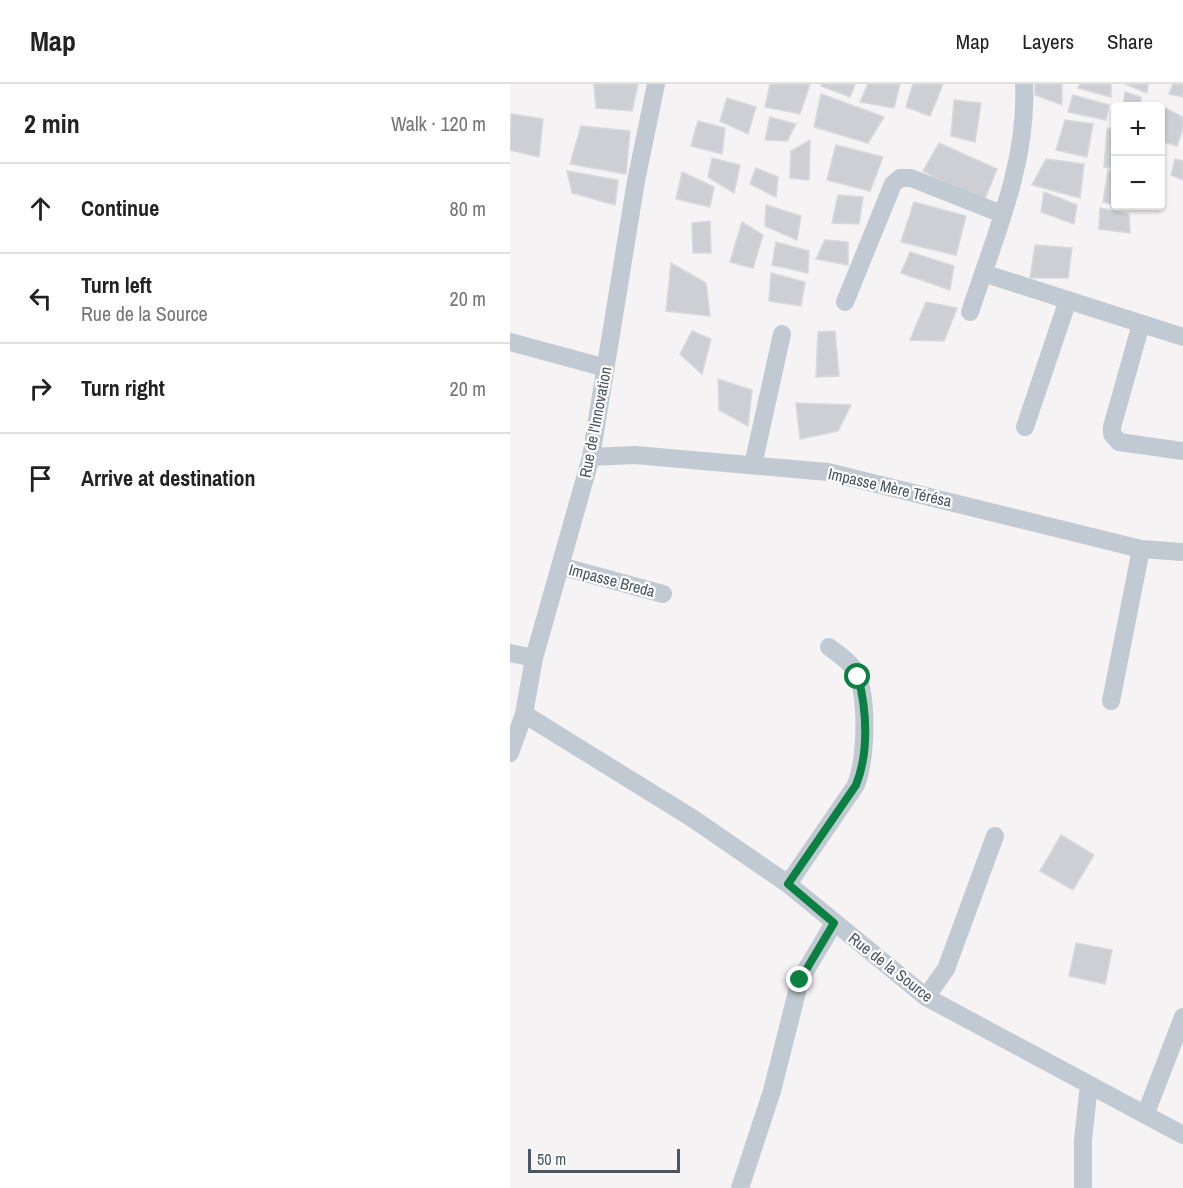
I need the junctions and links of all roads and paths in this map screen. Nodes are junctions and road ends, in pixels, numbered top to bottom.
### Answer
1 (656, 84) edge
2 (1024, 84) edge
3 (1002, 214) junction
4 (983, 273) junction
5 (1068, 300) junction
6 (845, 302) dead end
7 (970, 312) dead end
8 (1141, 324) junction
9 (782, 334) dead end
10 (1183, 338) edge
11 (510, 342) edge
12 (606, 368) junction
13 (1025, 427) dead end
14 (1183, 451) edge
15 (591, 457) junction
16 (753, 465) junction
17 (1141, 549) junction
18 (1183, 552) edge
19 (560, 566) junction
20 (663, 594) dead end
21 (829, 647) dead end
22 (510, 653) edge
23 (534, 658) junction
24 (1111, 701) dead end
25 (524, 714) junction
26 (510, 753) edge
27 (995, 836) dead end
28 (788, 884) junction
29 (834, 923) junction
30 (926, 997) junction
31 (1183, 1017) edge
32 (1089, 1085) junction
33 (1146, 1113) junction
34 (1183, 1135) edge
35 (740, 1188) edge
36 (1083, 1188) edge

1 - 12 street, Rue de l'Innovation
2 - 3 street
3 - 4 street
3 - 6 street
4 - 5 street
4 - 7 street
5 - 8 street
5 - 13 street
8 - 10 street
8 - 14 street
9 - 16 street
11 - 12 street
12 - 15 street, Rue de l'Innovation
15 - 16 street, Impasse Mère Térésa
15 - 19 street, Rue de l'Innovation
16 - 17 street, Impasse Mère Térésa
17 - 18 street, Impasse Mère Térésa
17 - 24 street
19 - 20 street, Impasse Breda
19 - 23 street, Rue de l'Innovation
21 - 28 street
22 - 23 street
23 - 25 street, Rue de l'Innovation
25 - 26 street, Rue de l'Innovation
25 - 28 street, Rue de la Source
27 - 30 street
28 - 29 street, Rue de la Source
29 - 30 street, Rue de la Source
29 - 35 street
30 - 32 street, Rue de la Source
31 - 33 street
32 - 33 street, Rue de la Source
32 - 36 street
33 - 34 street, Rue de la Source

